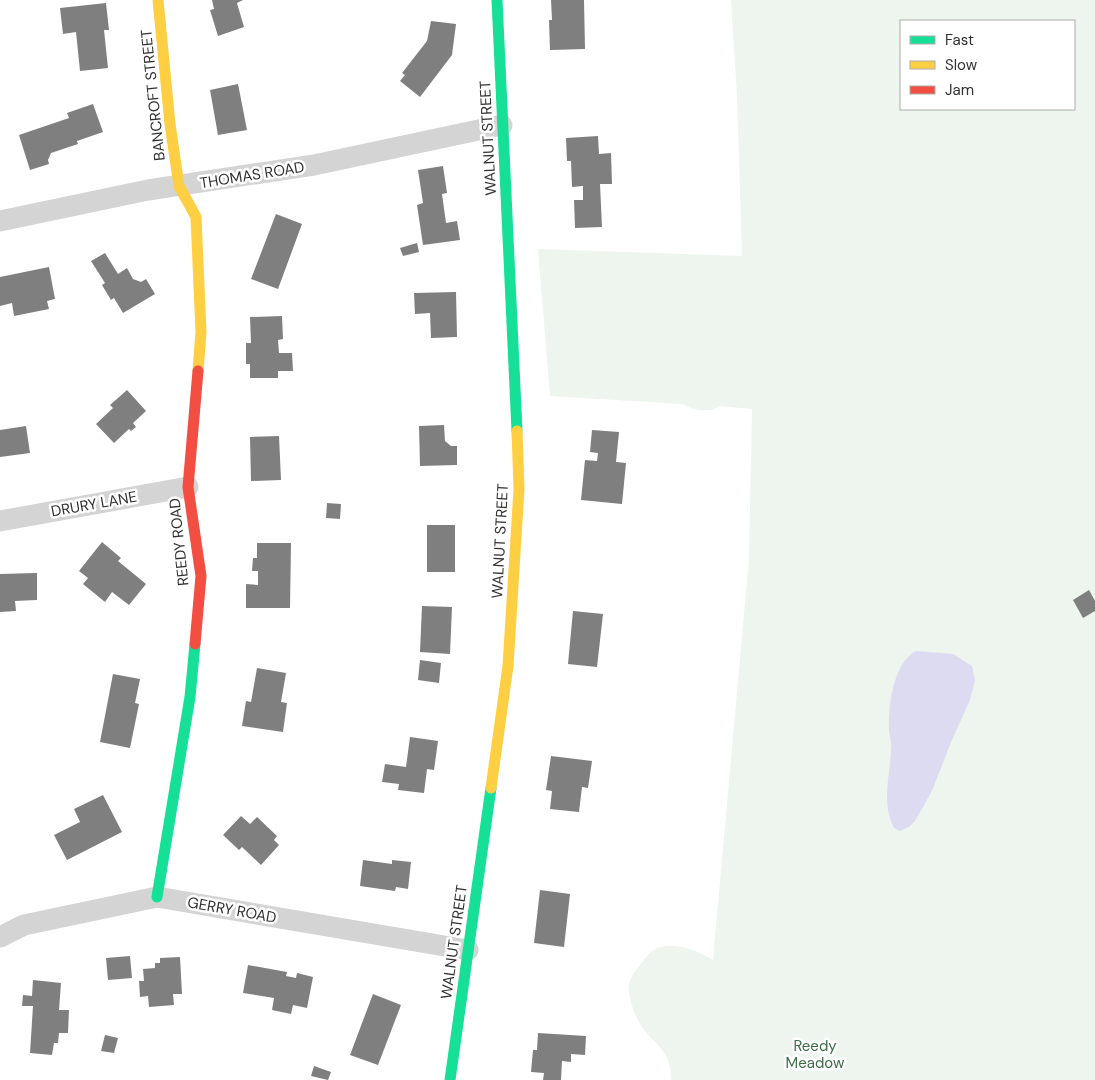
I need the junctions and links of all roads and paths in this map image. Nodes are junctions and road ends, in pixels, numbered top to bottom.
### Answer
1 (158, 0) edge
2 (497, 0) edge
3 (502, 125) junction
4 (179, 186) junction
5 (0, 220) edge
6 (188, 487) junction
7 (0, 521) edge
8 (157, 897) junction
9 (0, 938) edge
10 (468, 950) junction
11 (450, 1080) edge

1 - 4 main road, BANCROFT STREET
2 - 3 main road, WALNUT STREET
3 - 4 street, THOMAS ROAD
3 - 10 main road, WALNUT STREET
4 - 5 street, THOMAS ROAD
4 - 6 main road, REEDY ROAD
6 - 7 street, DRURY LANE
6 - 8 main road, REEDY ROAD
8 - 9 street, GERRY ROAD
8 - 10 street, GERRY ROAD
10 - 11 main road, WALNUT STREET

